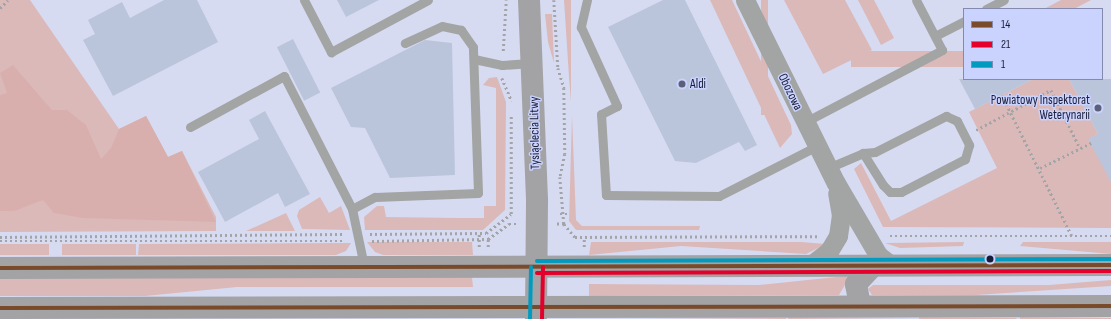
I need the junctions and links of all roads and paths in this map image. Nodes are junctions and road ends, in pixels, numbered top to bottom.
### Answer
1 (8, 0) edge
2 (304, 0) edge
3 (428, 0) edge
4 (529, 0) edge
5 (587, 0) edge
6 (745, 0) edge
7 (916, 0) edge
8 (1004, 0) edge
9 (0, 8) edge
10 (988, 8) edge
11 (963, 22) edge
12 (935, 36) junction
13 (405, 43) dead end
14 (474, 59) junction
15 (534, 63) junction
16 (1002, 95) dead end
17 (1010, 111) junction
18 (805, 122) junction
19 (190, 127) dead end
20 (972, 132) dead end
21 (1090, 143) dead end
22 (817, 146) junction
23 (1080, 148) junction
24 (863, 153) junction
25 (1040, 168) junction
26 (832, 176) junction
27 (352, 210) junction
28 (1072, 236) dead end
29 (488, 239) dead end
30 (0, 241) edge
31 (361, 241) junction
32 (811, 265) junction
33 (364, 266) junction
34 (883, 266) junction
35 (1111, 266) edge
36 (537, 267) junction
37 (0, 268) edge
38 (860, 305) junction
39 (1111, 306) edge
40 (0, 308) edge
41 (537, 312) edge
42 (286, 313) edge

1 - 9 path
2 - 3 lane
4 - 15 main road, Tysiąclecia Litwy
5 - 22 lane
6 - 18 street, Obozowa
7 - 12 lane
8 - 10 lane
11 - 12 lane
12 - 18 lane
13 - 14 lane
14 - 15 lane
14 - 27 lane
15 - 36 main road, Tysiąclecia Litwy
16 - 17 path
17 - 20 path
17 - 23 path
17 - 25 path
18 - 22 street, Obozowa
19 - 27 lane
21 - 23 path
22 - 26 street, Obozowa
23 - 25 path
24 - 24 lane
24 - 26 lane
25 - 28 path
26 - 32 street, Obozowa
26 - 34 street, Obozowa
27 - 31 lane
29 - 31 path
30 - 31 path
31 - 33 lane
32 - 34 main road
32 - 36 main road
33 - 36 main road
33 - 37 main road
34 - 35 main road
34 - 38 main road
36 - 41 main road, Tysiąclecia Litwy
38 - 39 main road
38 - 41 main road
40 - 42 main road
41 - 42 main road

